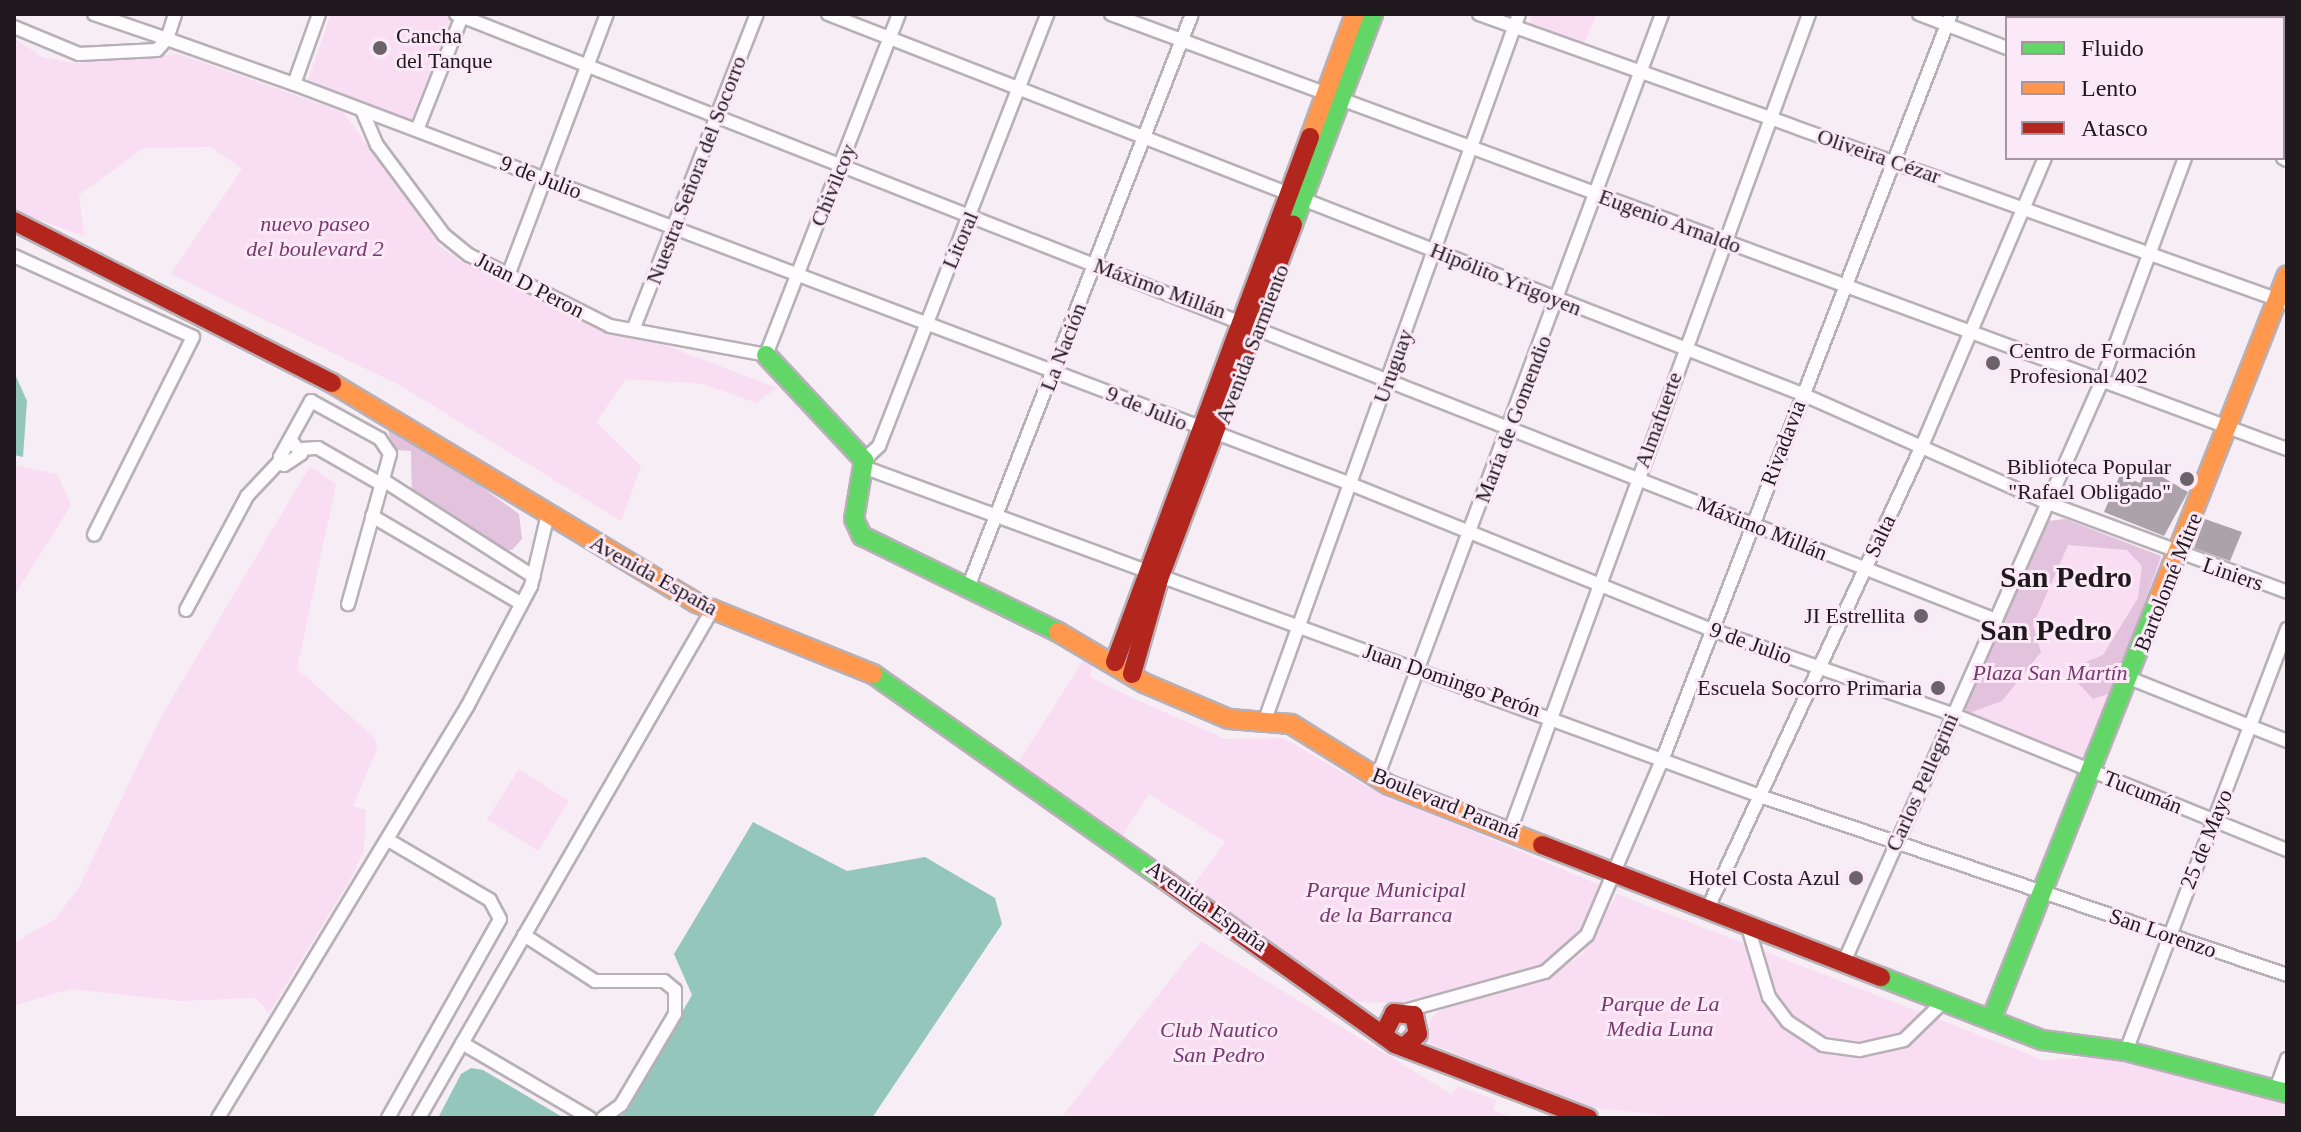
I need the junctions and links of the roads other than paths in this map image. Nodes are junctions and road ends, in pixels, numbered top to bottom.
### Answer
1 (94, 14) edge
2 (175, 14) edge
3 (319, 14) edge
4 (607, 14) edge
5 (757, 14) edge
6 (828, 14) edge
7 (899, 14) edge
8 (1047, 14) edge
9 (1111, 14) edge
10 (1192, 14) edge
11 (1355, 14) edge
12 (1373, 14) edge
13 (1479, 14) edge
14 (1662, 14) edge
15 (1809, 14) edge
16 (1919, 14) edge
17 (460, 15) edge
18 (1949, 19) edge
19 (1517, 20) edge
20 (14, 27) edge
21 (890, 37) junction
22 (167, 39) junction
23 (1182, 40) junction
24 (2005, 47) edge
25 (588, 62) junction
26 (1640, 71) junction
27 (294, 84) junction
28 (1018, 88) junction
29 (1333, 96) junction
30 (362, 110) junction
31 (718, 114) junction
32 (1770, 118) junction
33 (417, 130) junction
34 (1143, 136) junction
35 (1473, 148) junction
36 (2044, 160) edge
37 (2184, 160) edge
38 (1892, 161) junction
39 (842, 163) junction
40 (543, 178) junction
41 (1596, 194) junction
42 (1297, 198) junction
43 (2027, 207) junction
44 (972, 215) junction
45 (14, 221) edge
46 (674, 229) junction
47 (1722, 240) junction
48 (2150, 249) junction
49 (1434, 251) junction
50 (14, 256) edge
51 (1094, 264) junction
52 (509, 273) junction
53 (2287, 275) edge
54 (796, 277) junction
55 (1844, 285) junction
56 (1558, 300) junction
57 (2283, 302) edge
58 (925, 323) junction
59 (1252, 323) junction
60 (635, 325) junction
61 (1973, 333) junction
62 (1683, 349) junction
63 (766, 355) junction
64 (1055, 372) junction
65 (1389, 377) junction
66 (2102, 381) junction
67 (1802, 394) junction
68 (1511, 425) junction
69 (2228, 428) junction
70 (1209, 433) junction
71 (296, 444) junction
72 (1922, 446) junction
73 (2287, 449) edge
74 (865, 464) junction
75 (1637, 477) junction
76 (382, 482) junction
77 (1348, 483) junction
78 (2048, 503) junction
79 (548, 514) junction
80 (372, 516) junction
81 (998, 516) junction
82 (1752, 525) junction
83 (1471, 531) junction
84 (94, 535) dead end
85 (2179, 556) junction
86 (1864, 569) junction
87 (534, 577) junction
88 (1153, 577) junction
89 (1598, 584) junction
90 (967, 590) junction
91 (2287, 592) edge
92 (520, 603) junction
93 (348, 604) dead end
94 (186, 610) dead end
95 (712, 610) junction
96 (1996, 620) junction
97 (1297, 627) junction
98 (2287, 629) edge
99 (1712, 630) junction
100 (1115, 662) junction
101 (1820, 667) junction
102 (1418, 670) junction
103 (1132, 674) junction
104 (2129, 678) junction
105 (1552, 714) junction
106 (1952, 714) junction
107 (1266, 717) junction
108 (2249, 726) junction
109 (2287, 741) edge
110 (1663, 758) junction
111 (2088, 770) junction
112 (1377, 778) junction
113 (1760, 796) junction
114 (2214, 821) junction
115 (1511, 828) junction
116 (388, 840) junction
117 (1896, 840) junction
118 (2287, 850) edge
119 (1616, 873) junction
120 (2040, 889) junction
121 (1707, 910) junction
122 (1748, 927) junction
123 (524, 935) junction
124 (2167, 936) junction
125 (1844, 962) junction
126 (2287, 975) edge
127 (1439, 1000) junction
128 (1942, 1003) junction
129 (1991, 1020) junction
130 (1406, 1031) junction
131 (462, 1043) junction
132 (2126, 1051) junction
133 (2287, 1059) edge
134 (2281, 1091) edge
135 (218, 1118) edge
136 (388, 1118) edge
137 (419, 1118) edge
138 (590, 1118) edge
139 (603, 1118) edge
140 (1588, 1118) edge

1 - 22 street, 9 de Julio
2 - 22 street
3 - 27 street
4 - 25 street
5 - 31 street, Nuestra Señora del Socorro
6 - 21 street, Hipólito Yrigoyen
7 - 21 street, Chivilcoy
8 - 28 street, Litoral
9 - 23 street, Eugenio Arnaldo
10 - 23 street, La Nación
11 - 29 main road, Avenida Sarmiento
12 - 29 main road, Avenida Sarmiento
13 - 19 street, Oliveira Cézar
14 - 26 street, María de Gomendio
15 - 32 street, Almafuerte
16 - 18 street
17 - 25 street, Máximo Millán
17 - 33 street
18 - 24 street
18 - 38 street, Rivadavia
19 - 26 street, Oliveira Cézar
19 - 35 street, Uruguay
20 - 22 street
21 - 28 street, Hipólito Yrigoyen
21 - 39 street, Chivilcoy
22 - 27 street, 9 de Julio
23 - 29 street, Eugenio Arnaldo
23 - 34 street, La Nación
25 - 31 street, Máximo Millán
25 - 40 street
26 - 32 street, Oliveira Cézar
26 - 41 street, María de Gomendio
27 - 30 street, 9 de Julio
28 - 34 street, Hipólito Yrigoyen
28 - 44 street, Litoral
29 - 35 street, Eugenio Arnaldo
29 - 42 main road, Avenida Sarmiento
30 - 33 street, 9 de Julio
30 - 52 street, Juan D Peron
31 - 39 street, Máximo Millán
31 - 46 street, Nuestra Señora del Socorro
32 - 38 street, Oliveira Cézar
32 - 47 street, Almafuerte
33 - 40 street, 9 de Julio
34 - 42 street, Hipólito Yrigoyen
34 - 51 street, La Nación
35 - 41 street, Eugenio Arnaldo
35 - 49 street, Uruguay
36 - 43 street, Salta
37 - 48 street, Carlos Pellegrini
38 - 43 street, Oliveira Cézar
38 - 55 street, Rivadavia
39 - 44 street, Máximo Millán
39 - 54 street, Chivilcoy
40 - 46 street, 9 de Julio
40 - 52 street
41 - 47 street, Eugenio Arnaldo
41 - 56 street, María de Gomendio
42 - 49 street, Hipólito Yrigoyen
42 - 59 main road, Avenida Sarmiento
43 - 48 street, Oliveira Cézar
43 - 61 street, Salta
44 - 51 street, Máximo Millán
44 - 58 street, Litoral
45 - 79 main road, Avenida España
46 - 54 street, 9 de Julio
46 - 60 street, Nuestra Señora del Socorro
47 - 55 street, Eugenio Arnaldo
47 - 62 street, Almafuerte
48 - 57 street, Oliveira Cézar
48 - 66 street, Carlos Pellegrini
49 - 56 street, Hipólito Yrigoyen
49 - 65 street, Uruguay
50 - 84 street
51 - 59 street, Máximo Millán
51 - 64 street, La Nación
52 - 60 street, Juan D Peron
53 - 57 main road, Bartolomé Mitre
54 - 58 street, 9 de Julio
54 - 63 street, Chivilcoy
55 - 61 street, Eugenio Arnaldo
55 - 67 street, Rivadavia
56 - 62 street, Hipólito Yrigoyen
56 - 68 street, María de Gomendio
57 - 69 main road, Bartolomé Mitre
58 - 64 street, 9 de Julio
58 - 74 street, Litoral
59 - 65 street, Máximo Millán
59 - 70 main road, Avenida Sarmiento
60 - 63 street, Juan D Peron
61 - 66 street, Eugenio Arnaldo
61 - 72 street, Salta
62 - 67 street, Hipólito Yrigoyen
62 - 75 street, Almafuerte
63 - 74 main road
64 - 70 street, 9 de Julio
64 - 81 street, La Nación
65 - 68 street, Máximo Millán
65 - 77 street, Uruguay
66 - 69 street, Eugenio Arnaldo
66 - 78 street, Carlos Pellegrini
67 - 72 street, Hipólito Yrigoyen
67 - 82 street, Rivadavia
68 - 75 street, Máximo Millán
68 - 83 street, María de Gomendio
69 - 73 street, Eugenio Arnaldo
69 - 85 main road, Bartolomé Mitre
70 - 77 street, 9 de Julio
70 - 88 main road, Avenida Sarmiento
71 - 76 street
71 - 76 street
71 - 94 street
72 - 78 street, Hipólito Yrigoyen
72 - 86 street, Salta
74 - 81 street, Juan Domingo Perón
74 - 90 main road, Boulevard Paraná
75 - 82 street, Máximo Millán
75 - 89 street, Almafuerte
76 - 80 street
76 - 87 street
77 - 83 street, 9 de Julio
77 - 97 street, Uruguay
78 - 85 street, Hipólito Yrigoyen
78 - 96 street, Carlos Pellegrini
79 - 87 street
79 - 95 main road, Avenida España
80 - 92 street
80 - 93 street
81 - 88 street, Juan Domingo Perón
81 - 90 street, La Nación
82 - 86 street, Máximo Millán
82 - 99 street, Rivadavia
83 - 89 street, 9 de Julio
83 - 102 street, María de Gomendio
85 - 91 street, Liniers
85 - 104 main road, Bartolomé Mitre
86 - 96 street, Máximo Millán
86 - 101 street, Salta
87 - 92 street
88 - 97 street, Juan Domingo Perón
88 - 100 main road, Avenida Sarmiento
88 - 103 main road, Avenida Sarmiento
89 - 99 street, 9 de Julio
89 - 105 street, Almafuerte
90 - 100 main road, Boulevard Paraná
92 - 116 street
95 - 123 street
95 - 130 main road, Avenida España
96 - 106 street, Carlos Pellegrini
97 - 102 street, Juan Domingo Perón
97 - 107 street, Uruguay
98 - 108 street, 25 de Mayo
99 - 101 street, 9 de Julio
99 - 110 street, Rivadavia
100 - 103 main road, Boulevard Paraná
101 - 106 street, 9 de Julio
101 - 113 street, Salta
102 - 105 street, Juan Domingo Perón
102 - 112 street, María de Gomendio
103 - 107 main road, Boulevard Paraná
104 - 108 street
104 - 111 main road, Bartolomé Mitre
105 - 110 street, Juan Domingo Perón
105 - 115 street, Almafuerte
106 - 111 street, 9 de Julio
106 - 117 street, Carlos Pellegrini
107 - 112 main road, Boulevard Paraná
108 - 109 street
108 - 114 street, 25 de Mayo
110 - 113 street, Juan Domingo Perón
110 - 119 street, Rivadavia
111 - 114 street, Tucumán
111 - 120 main road, Bartolomé Mitre
112 - 115 main road, Boulevard Paraná
113 - 117 street, Juan Domingo Perón
113 - 121 street, Salta
114 - 118 street, Tucumán
114 - 124 street, 25 de Mayo
115 - 119 main road, Boulevard Paraná
116 - 135 street
116 - 136 street
117 - 120 street, Juan Domingo Perón
117 - 125 street, Carlos Pellegrini
119 - 121 main road, Boulevard Paraná
119 - 127 street, Rivadavia
120 - 124 street, San Lorenzo
120 - 129 main road, Bartolomé Mitre
121 - 122 main road, Boulevard Paraná
122 - 125 main road, Boulevard Paraná
122 - 128 street
123 - 131 street
123 - 139 street
124 - 126 street, San Lorenzo
124 - 132 street, 25 de Mayo
125 - 128 main road, Boulevard Paraná
127 - 130 street
127 - 130 street
128 - 129 main road, Boulevard Paraná
129 - 132 main road, Boulevard Paraná
130 - 140 main road, Avenida España
131 - 137 street
131 - 138 street
132 - 134 main road, Boulevard Paraná
133 - 134 street

